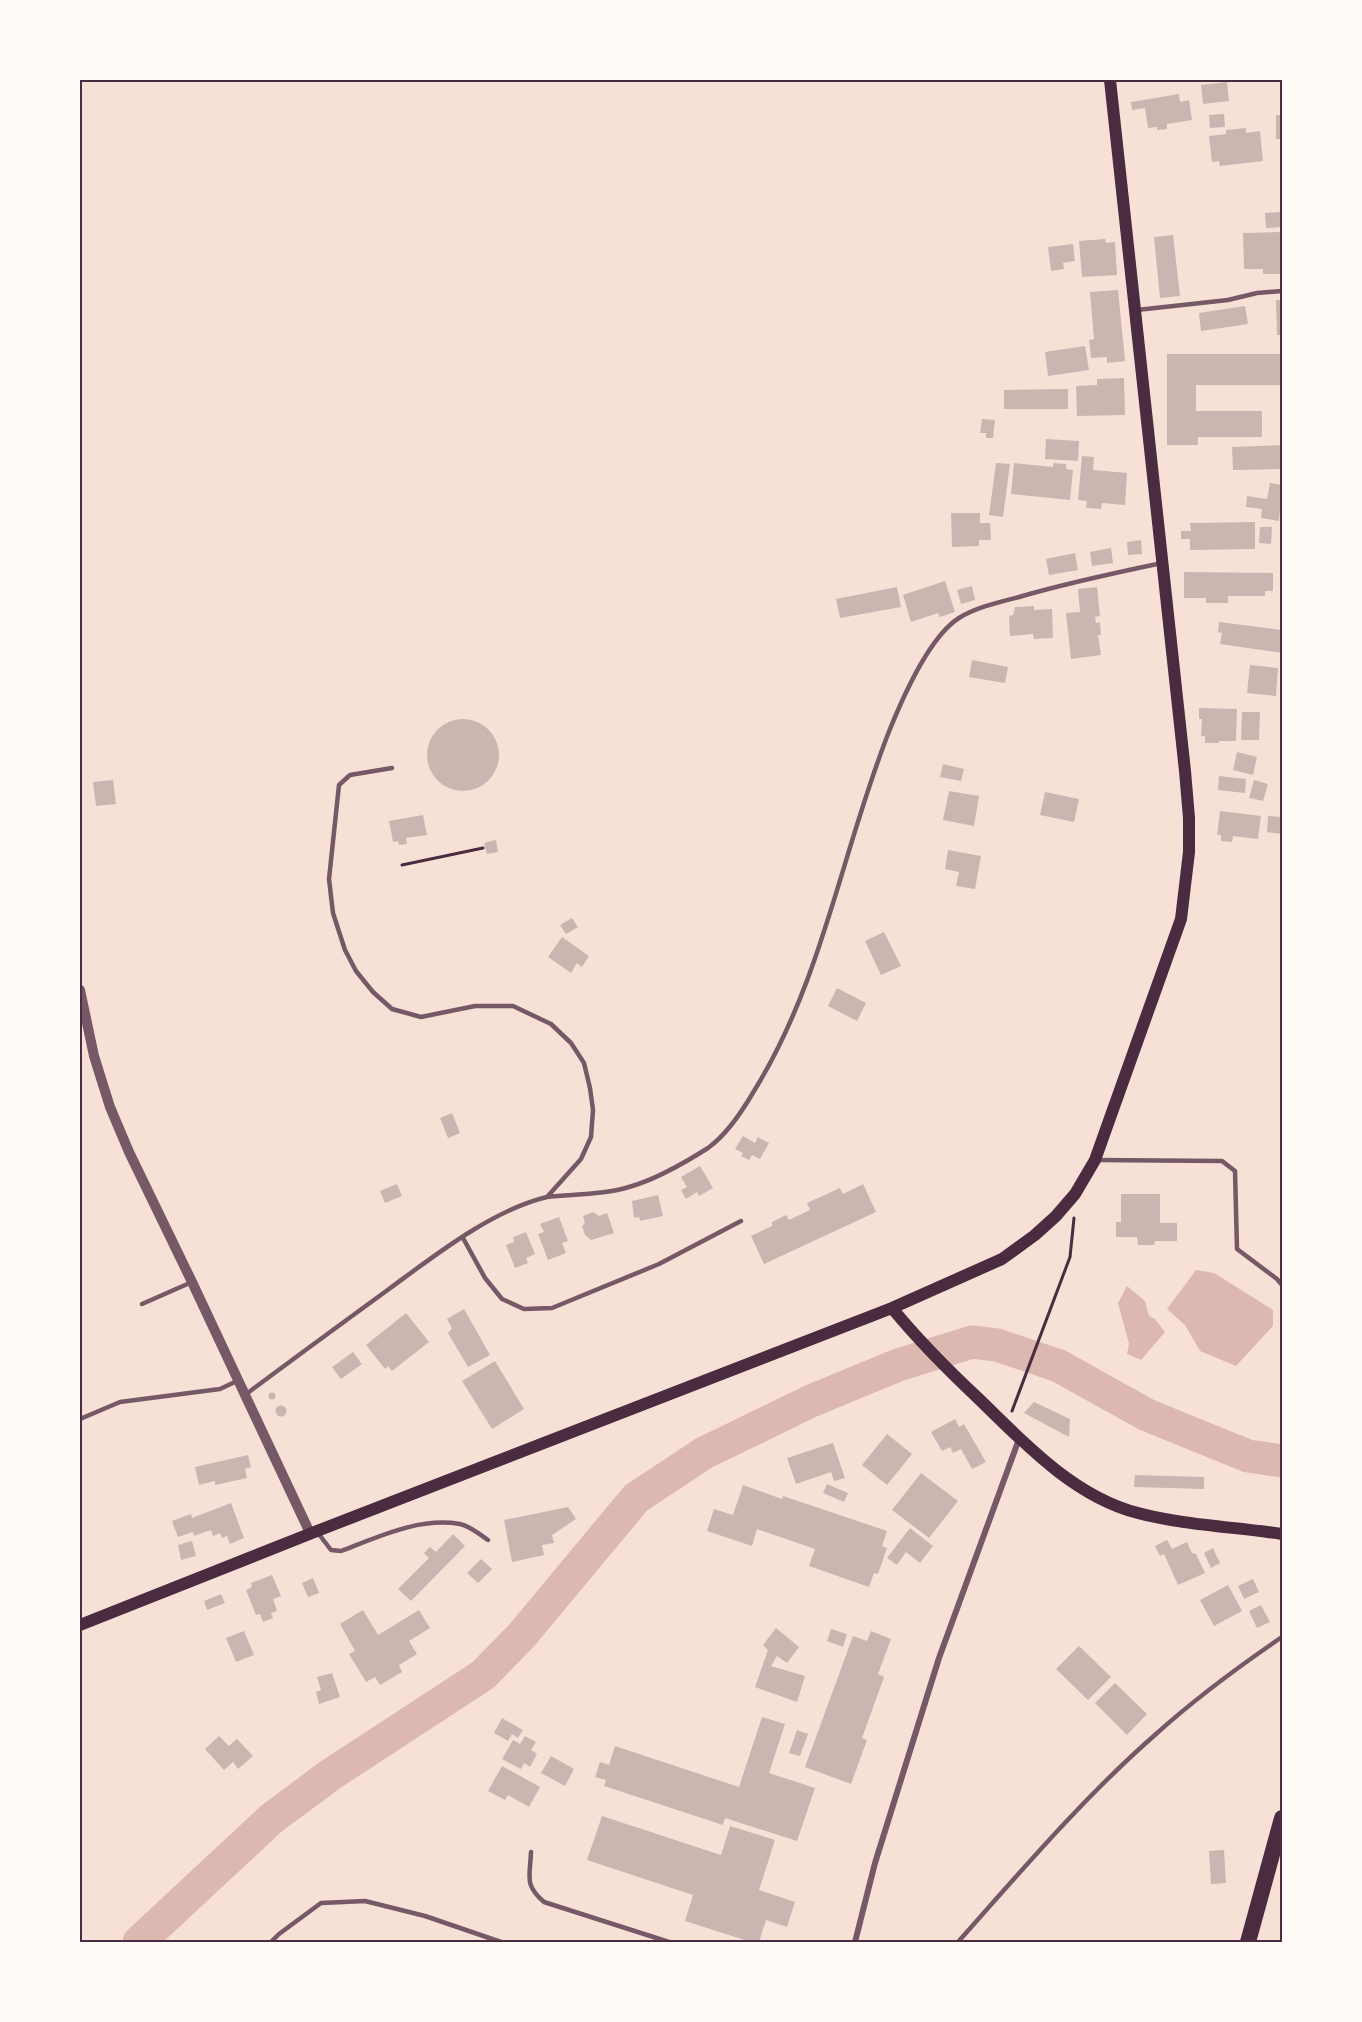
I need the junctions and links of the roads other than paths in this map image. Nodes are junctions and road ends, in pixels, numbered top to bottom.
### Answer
1 (1110, 80) edge
2 (1282, 291) edge
3 (1135, 310) junction
4 (1162, 564) junction
5 (392, 768) dead end
6 (80, 990) edge
7 (1095, 1160) junction
8 (547, 1197) junction
9 (741, 1221) dead end
10 (463, 1238) junction
11 (192, 1282) junction
12 (1282, 1285) edge
13 (142, 1304) dead end
14 (892, 1308) junction
15 (237, 1381) junction
16 (245, 1395) junction
17 (80, 1419) edge
18 (1019, 1439) junction
19 (313, 1532) junction
20 (1282, 1534) edge
21 (488, 1540) dead end
22 (80, 1625) edge
23 (1282, 1637) edge
24 (1282, 1818) edge
25 (531, 1852) dead end
26 (271, 1942) edge
27 (501, 1942) edge
28 (669, 1942) edge
29 (855, 1942) edge
30 (958, 1942) edge
31 (1248, 1942) edge

1 - 3 main road
2 - 3 lane
3 - 4 main road
4 - 7 main road
4 - 8 lane
5 - 8 lane
6 - 11 street
7 - 12 lane
7 - 14 main road
8 - 10 lane
9 - 10 lane
10 - 16 lane
11 - 13 lane
11 - 15 street
14 - 18 main road
14 - 19 main road
15 - 16 street
15 - 17 lane
16 - 19 street
18 - 20 main road
18 - 29 street
19 - 21 lane
19 - 22 main road
23 - 30 lane
24 - 31 highway
25 - 28 lane
26 - 27 lane

